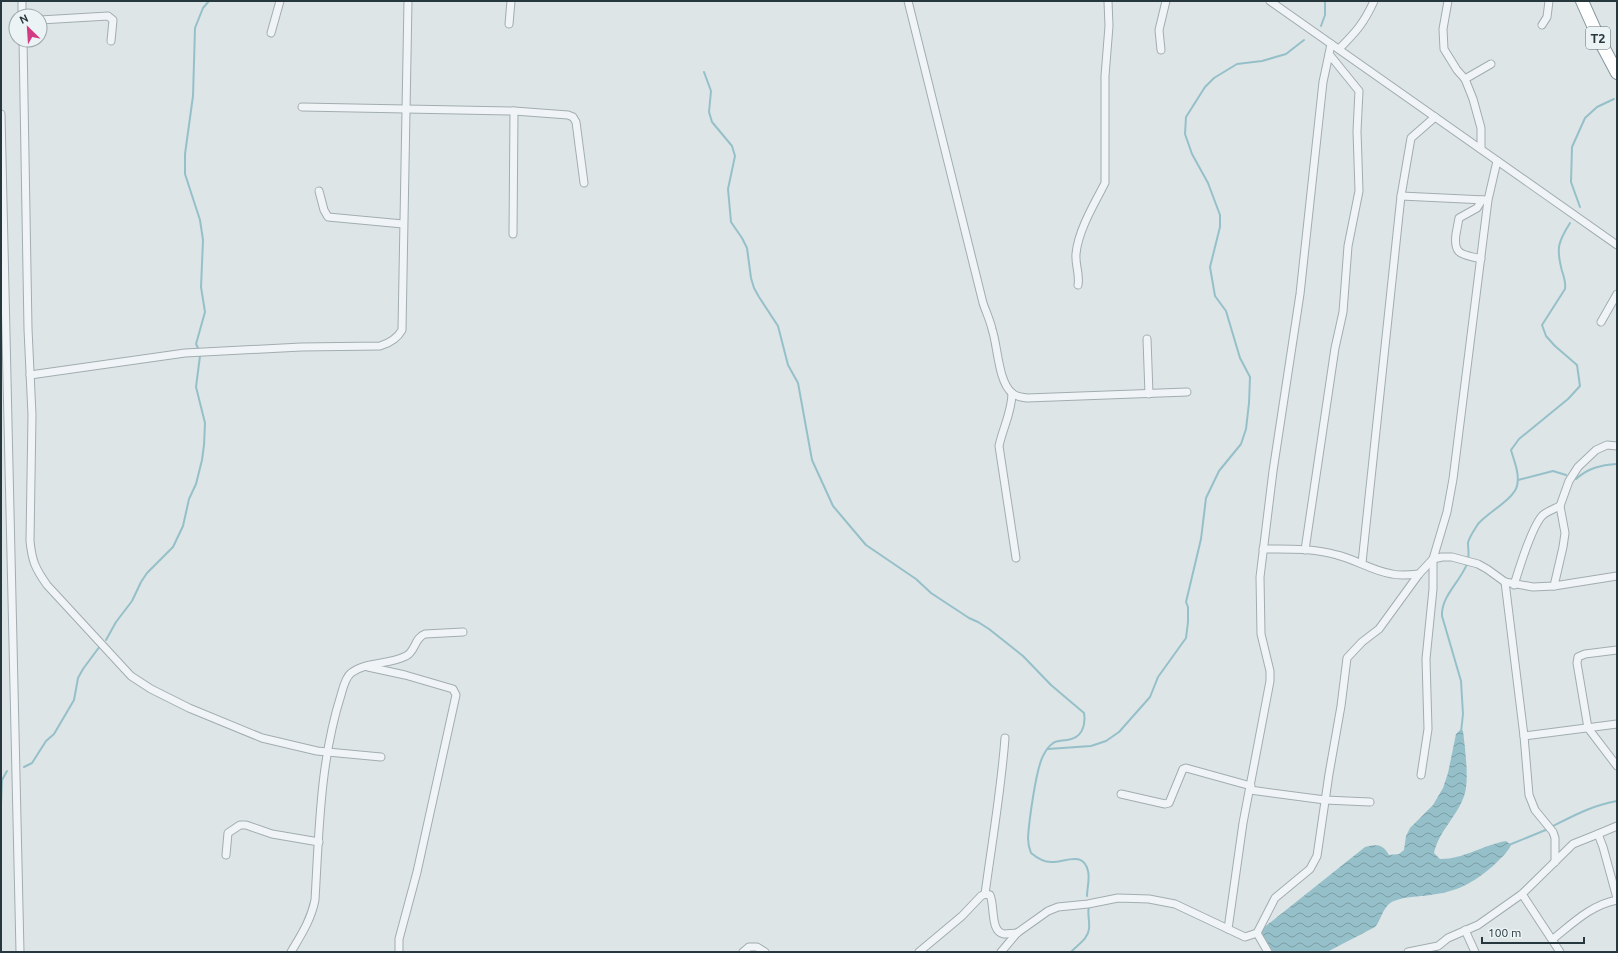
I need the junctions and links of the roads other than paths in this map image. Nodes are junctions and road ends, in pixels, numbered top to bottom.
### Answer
1 (280, 1) edge
2 (408, 1) edge
3 (511, 1) edge
4 (908, 1) edge
5 (1108, 1) edge
6 (1166, 1) edge
7 (1270, 1) edge
8 (1374, 1) edge
9 (1448, 1) edge
10 (1549, 1) edge
11 (1582, 1) edge
12 (48, 20) edge
13 (509, 24) dead end
14 (1542, 25) dead end
15 (271, 33) dead end
16 (111, 41) dead end
17 (1331, 44) junction
18 (22, 48) edge
19 (1339, 49) junction
20 (1160, 50) dead end
21 (1329, 54) junction
22 (1491, 64) dead end
23 (1617, 73) edge
24 (1465, 79) junction
25 (302, 107) dead end
26 (406, 109) junction
27 (514, 111) junction
28 (1, 114) edge
29 (1435, 117) junction
30 (1481, 149) junction
31 (1497, 162) junction
32 (584, 182) dead end
33 (319, 191) dead end
34 (1401, 196) junction
35 (1485, 200) junction
36 (403, 224) junction
37 (513, 234) dead end
38 (1617, 245) edge
39 (1481, 259) junction
40 (1078, 285) dead end
41 (1617, 294) edge
42 (1601, 322) dead end
43 (1147, 339) dead end
44 (30, 375) junction
45 (1187, 392) dead end
46 (1012, 394) junction
47 (1149, 394) junction
48 (1617, 446) edge
49 (1560, 506) junction
50 (1263, 549) junction
51 (1305, 550) junction
52 (1016, 558) dead end
53 (1433, 559) junction
54 (1362, 564) junction
55 (1419, 574) junction
56 (1617, 576) edge
57 (1505, 582) junction
58 (1514, 585) junction
59 (1554, 586) junction
60 (463, 632) dead end
61 (1617, 650) edge
62 (366, 666) junction
63 (1617, 724) edge
64 (1588, 728) junction
65 (1524, 736) junction
66 (1005, 738) dead end
67 (327, 752) junction
68 (380, 757) dead end
69 (1617, 766) edge
70 (1421, 775) dead end
71 (1250, 788) junction
72 (1121, 794) dead end
73 (1325, 800) junction
74 (1370, 802) dead end
75 (1617, 826) edge
76 (1598, 834) junction
77 (319, 842) junction
78 (226, 855) dead end
79 (1555, 862) junction
80 (985, 894) junction
81 (1522, 894) junction
82 (1617, 899) edge
83 (1228, 929) junction
84 (1465, 930) junction
85 (1017, 933) junction
86 (1257, 933) junction
87 (1553, 939) junction
88 (1418, 951) edge
89 (20, 952) edge
90 (291, 952) edge
91 (399, 952) edge
92 (743, 952) edge
93 (765, 952) edge
94 (919, 952) edge
95 (1000, 952) edge
96 (1268, 952) edge
97 (1408, 952) edge
98 (1475, 952) edge
99 (1560, 952) edge

1 - 15 street
2 - 26 street
3 - 13 street
4 - 46 street
5 - 40 street
6 - 20 street
7 - 17 street
8 - 19 street
9 - 24 street
10 - 14 street
11 - 23 highway, T2
12 - 16 street
17 - 19 street
17 - 21 street
18 - 44 street
19 - 29 street
21 - 50 street
21 - 51 street
22 - 24 street
24 - 30 street
25 - 26 street
26 - 27 street
26 - 36 street
27 - 32 street
27 - 37 street
28 - 89 street
29 - 30 street
29 - 34 street
30 - 31 street
31 - 35 street
31 - 38 street
33 - 36 street
34 - 35 street
34 - 54 street
35 - 39 street
35 - 39 street
36 - 44 street
39 - 53 street
41 - 42 street
43 - 47 street
44 - 67 street
45 - 47 street
46 - 47 street
46 - 52 street
48 - 49 street
49 - 58 street
49 - 59 street
50 - 51 street
50 - 71 street
51 - 54 street
53 - 55 street
53 - 57 street
53 - 70 street
54 - 55 street
55 - 73 street
56 - 59 street
57 - 58 street
57 - 65 street
58 - 59 street
60 - 62 street
61 - 64 street
62 - 67 street
62 - 91 street
63 - 64 street
64 - 65 street
64 - 69 street
65 - 79 street
66 - 80 street
67 - 68 street
67 - 77 street
71 - 72 street
71 - 73 street
71 - 83 street
73 - 74 street
73 - 86 street
75 - 76 street
76 - 79 street
76 - 82 street
77 - 78 street
77 - 90 street
79 - 81 street
80 - 85 street
80 - 94 street
81 - 84 street
81 - 87 street
82 - 87 street
83 - 85 street
83 - 86 street
84 - 88 street
84 - 98 street
85 - 95 street
86 - 96 street
87 - 99 street
88 - 97 street
92 - 93 street

